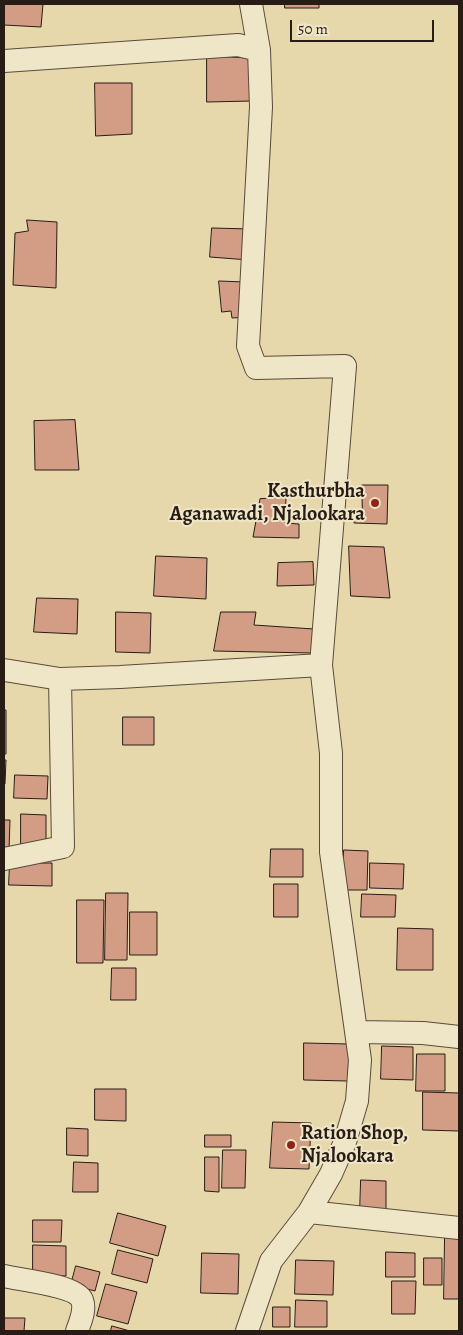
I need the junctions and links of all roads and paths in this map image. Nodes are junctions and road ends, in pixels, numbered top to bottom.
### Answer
1 (250, 4) edge
2 (259, 50) junction
3 (4, 61) edge
4 (321, 665) junction
5 (4, 670) edge
6 (60, 679) junction
7 (4, 859) edge
8 (357, 1032) junction
9 (459, 1037) edge
10 (309, 1212) junction
11 (459, 1228) edge
12 (4, 1276) edge
13 (77, 1331) edge
14 (247, 1331) edge

1 - 2 street
2 - 3 street
2 - 4 street
4 - 6 street
4 - 8 street
5 - 6 street
6 - 7 street
8 - 9 street
8 - 10 street
10 - 11 street
10 - 14 street
12 - 13 street

